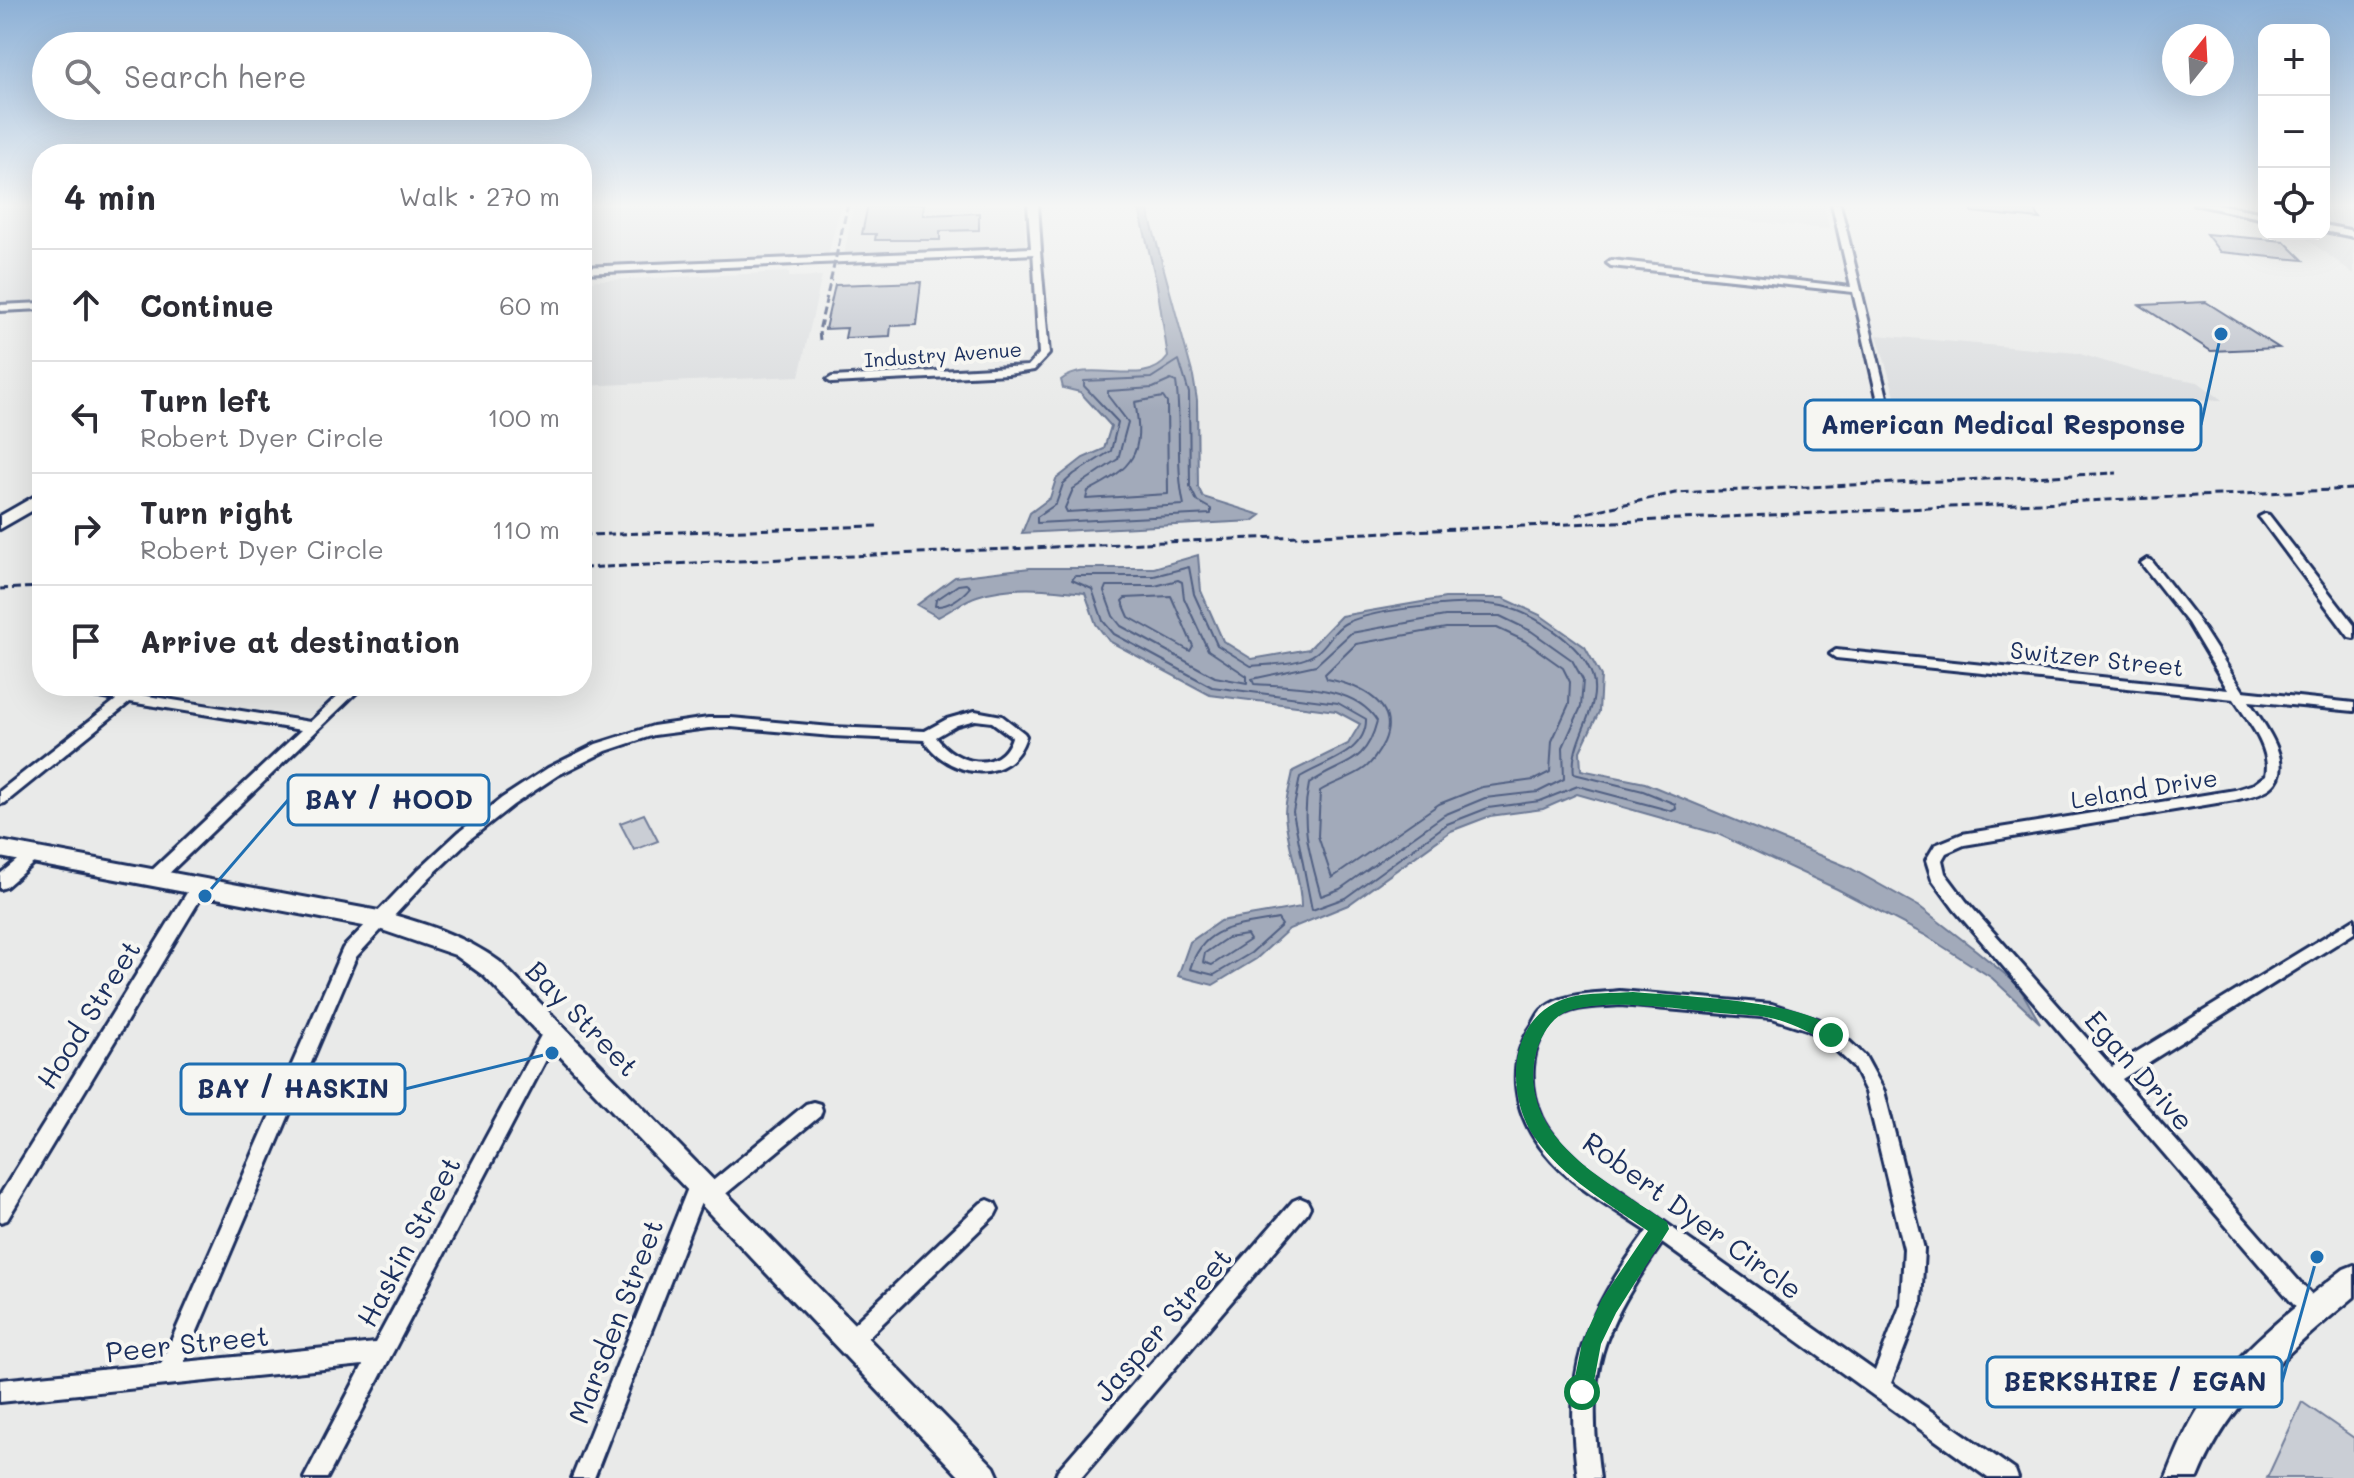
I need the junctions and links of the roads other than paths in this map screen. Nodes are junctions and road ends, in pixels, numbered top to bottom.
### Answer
1 (1038, 273) edge
2 (1701, 273) edge
3 (1851, 273) edge
4 (1855, 290) junction
5 (32, 306) edge
6 (0, 308) edge
7 (832, 380) dead end
8 (1883, 401) dead end
9 (32, 503) edge
10 (32, 516) edge
11 (2265, 517) dead end
12 (0, 524) edge
13 (0, 536) edge
14 (2147, 563) dead end
15 (2354, 634) edge
16 (1836, 654) dead end
17 (2240, 695) junction
18 (122, 696) edge
19 (345, 696) edge
20 (128, 697) junction
21 (2354, 707) edge
22 (311, 727) junction
23 (928, 736) junction
24 (0, 799) edge
25 (0, 849) edge
26 (33, 855) junction
27 (1934, 860) joint
28 (154, 878) junction
29 (0, 883) edge
30 (199, 887) junction
31 (379, 920) junction
32 (2354, 925) edge
33 (552, 1031) junction
34 (2109, 1078) junction
35 (813, 1110) dead end
36 (704, 1190) junction
37 (1300, 1207) dead end
38 (988, 1209) dead end
39 (0, 1213) edge
40 (1660, 1229) junction
41 (2354, 1279) edge
42 (2313, 1312) junction
43 (850, 1341) junction
44 (380, 1353) junction
45 (168, 1373) junction
46 (1879, 1387) junction
47 (0, 1391) edge
48 (315, 1478) edge
49 (583, 1478) edge
50 (983, 1478) edge
51 (1066, 1478) edge
52 (1589, 1478) edge
53 (2007, 1478) edge
54 (2182, 1478) edge

1 - 7 street, Industry Avenue
2 - 4 street
3 - 4 street
4 - 8 street
5 - 6 street
9 - 12 main road
10 - 13 main road
11 - 15 street
14 - 17 street
16 - 17 street, Switzer Street
17 - 21 street, Switzer Street
17 - 27 street, Leland Drive
18 - 20 street
19 - 22 street
20 - 22 street
20 - 24 street
22 - 28 street
23 - 23 street
23 - 31 street
25 - 26 main road, Bay Street
26 - 28 main road, Bay Street
26 - 29 street
27 - 34 street, Egan Drive
28 - 30 main road, Bay Street
30 - 31 main road, Bay Street
30 - 39 street, Hood Street
31 - 33 main road, Bay Street
31 - 45 street
32 - 34 street
33 - 36 main road, Bay Street
33 - 44 street, Haskin Street
34 - 42 street, Egan Drive
35 - 36 street, Marsden Street
36 - 43 main road, Bay Street
36 - 49 street, Marsden Street
37 - 51 street, Jasper Street
38 - 43 street
40 - 46 street, Robert Dyer Circle
40 - 46 street, Robert Dyer Circle
40 - 52 street
41 - 42 main road
42 - 54 main road
43 - 50 main road, Bay Street
44 - 45 street, Peer Street
44 - 48 street, Haskin Street
45 - 47 street, Peer Street
46 - 53 street, Robert Dyer Circle

